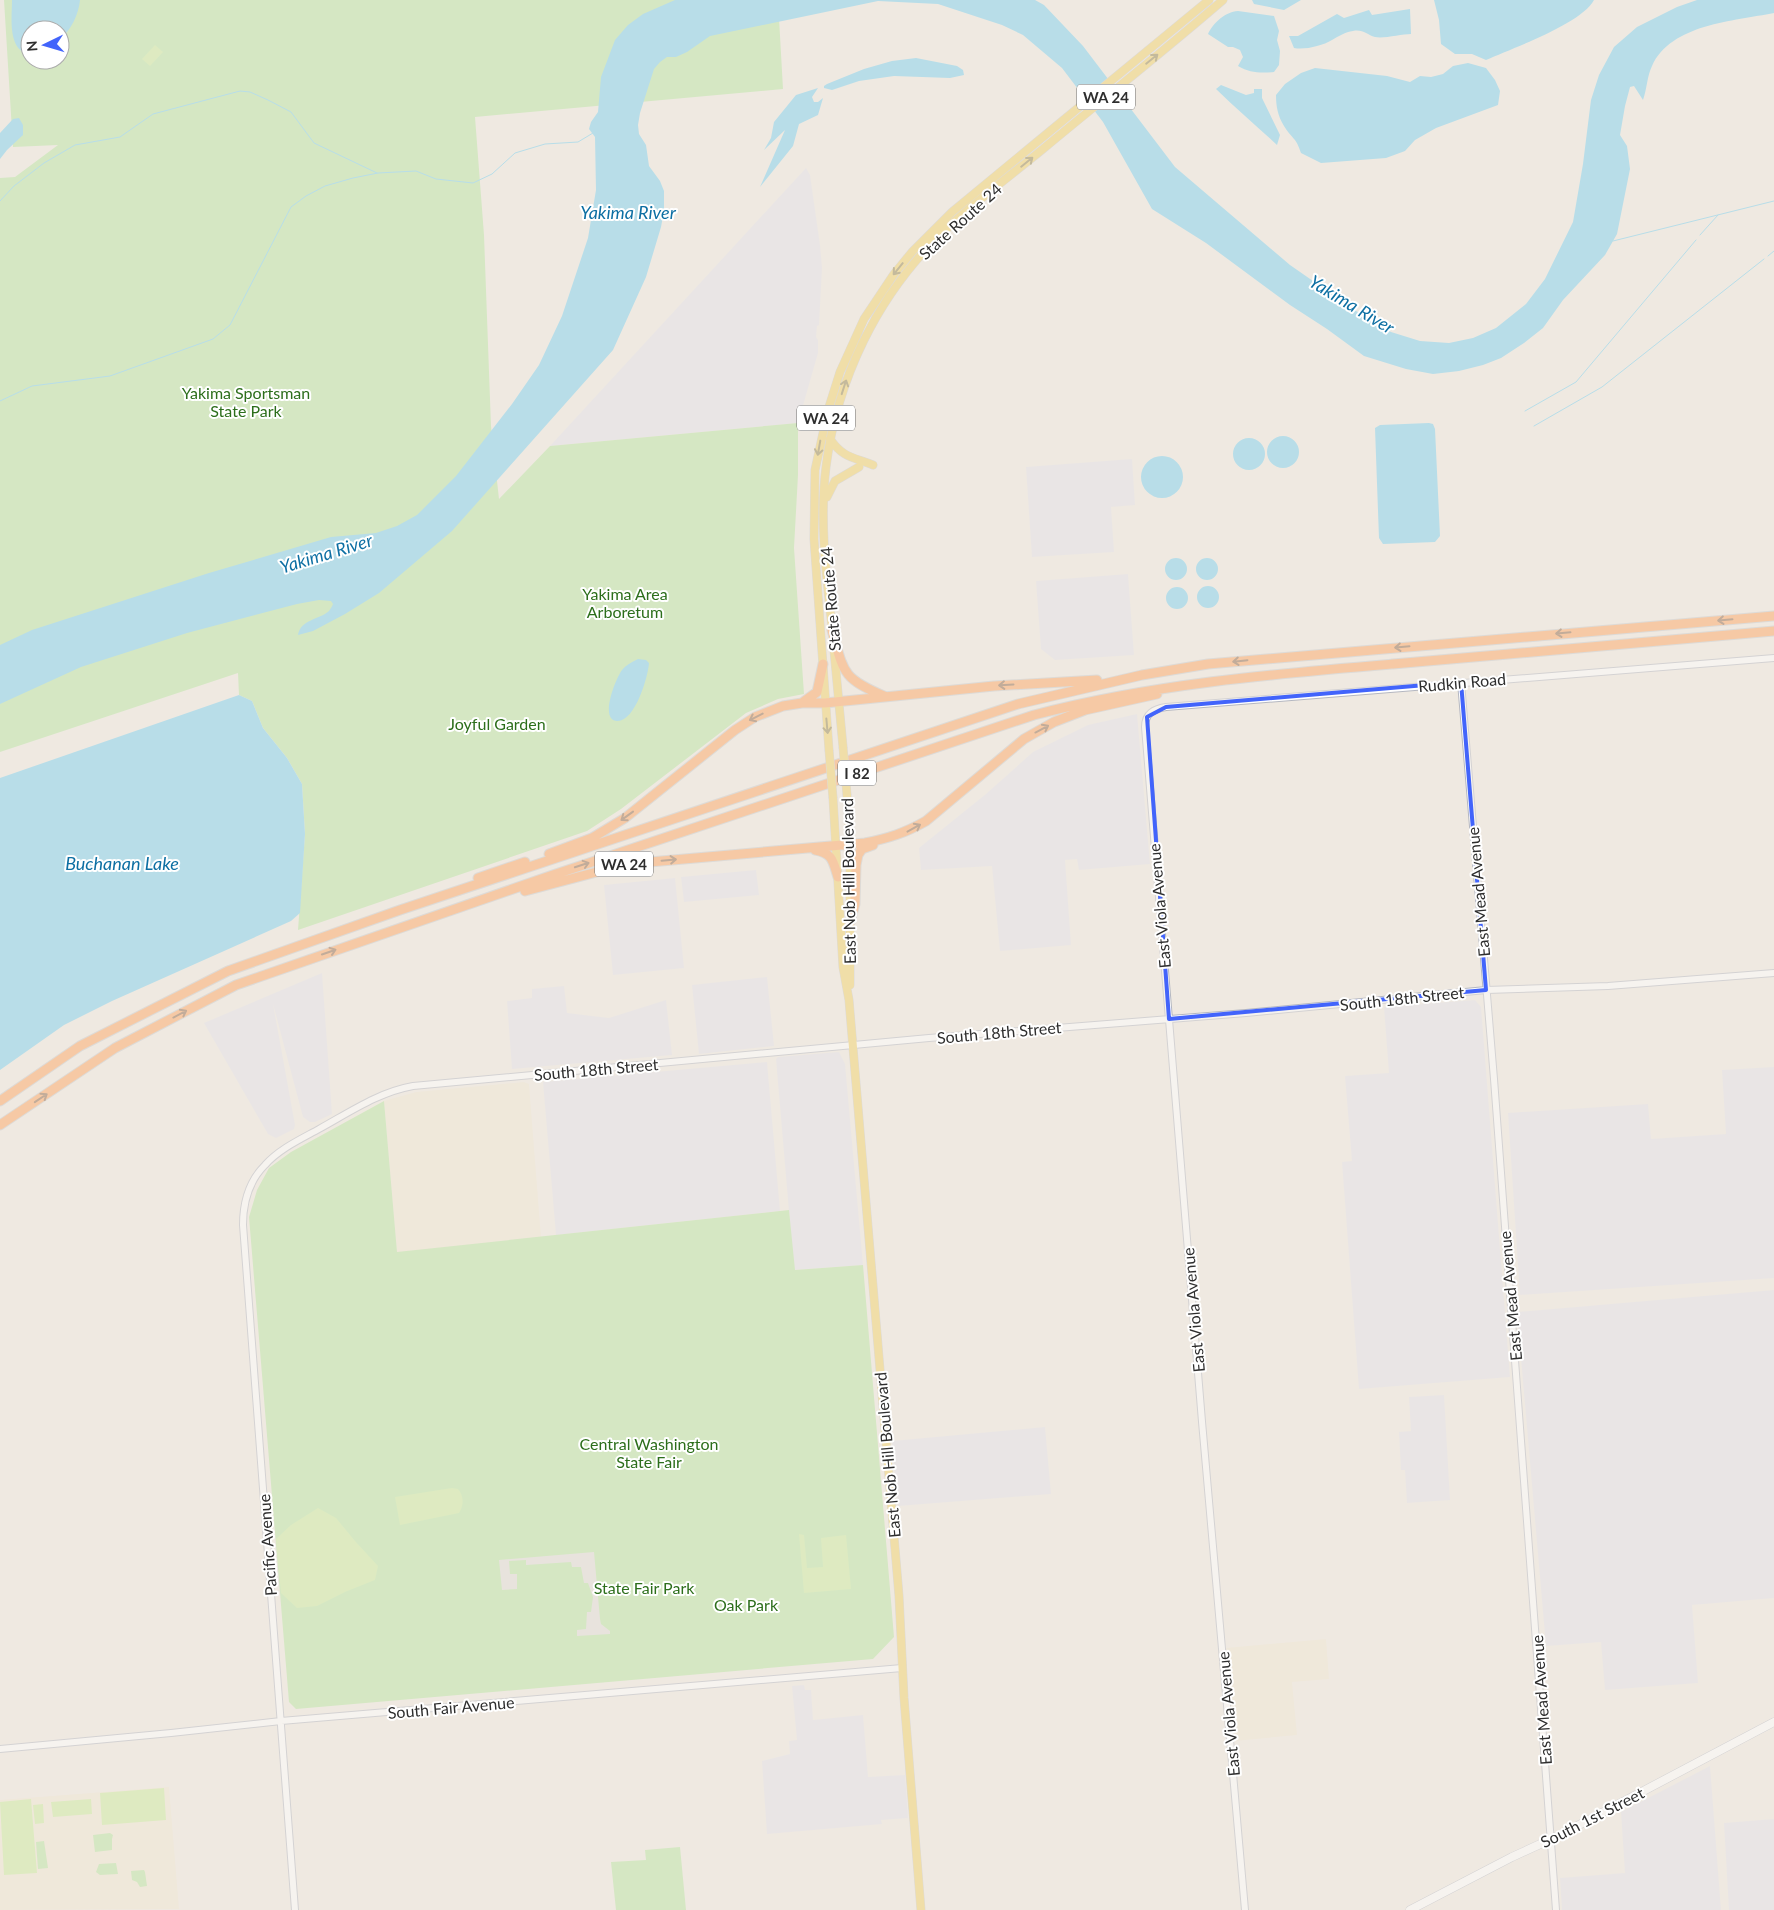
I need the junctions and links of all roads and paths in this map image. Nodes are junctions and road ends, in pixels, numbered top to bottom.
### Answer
1 (1209, 0) edge
2 (1223, 0) edge
3 (830, 439) junction
4 (873, 465) dead end
5 (859, 467) dead end
6 (824, 501) junction
7 (1774, 616) edge
8 (832, 630) junction
9 (1774, 631) edge
10 (1774, 658) edge
11 (822, 664) junction
12 (1142, 675) junction
13 (1271, 675) junction
14 (1461, 682) junction
15 (887, 697) junction
16 (840, 702) junction
17 (802, 703) junction
18 (825, 703) junction
19 (1150, 712) joint
20 (894, 837) junction
21 (850, 844) junction
22 (837, 845) junction
23 (808, 847) junction
24 (838, 877) junction
25 (400, 910) junction
26 (418, 920) junction
27 (850, 922) junction
28 (1774, 972) edge
29 (1486, 990) junction
30 (849, 1000) junction
31 (1168, 1019) junction
32 (853, 1046) junction
33 (0, 1101) edge
34 (0, 1125) edge
35 (254, 1181) joint
36 (902, 1668) junction
37 (281, 1720) junction
38 (1774, 1722) edge
39 (0, 1749) edge
40 (1551, 1839) junction
41 (296, 1910) edge
42 (921, 1910) edge
43 (1245, 1910) edge
44 (1410, 1910) edge
45 (1556, 1910) edge

1 -> 11 main road, State Route 24 / WA 24
3 -> 2 main road, State Route 24 / WA 24
3 - 4 main road
3 - 6 main road, State Route 24 / WA 24
5 - 6 main road
6 - 8 main road, State Route 24 / WA 24
7 -> 12 highway, I 82
8 - 15 highway, WA 24
8 - 16 main road, State Route 24 / WA 24
9 - 13 highway, I 82
10 - 14 street, Rudkin Road
11 - 17 highway, WA 24
11 - 18 main road, State Route 24 / WA 24
12 -> 15 highway, WA 24
12 - 25 highway, I 82
20 -> 13 highway, WA 24
26 -> 13 highway, I 82
14 - 19 street, Rudkin Road
14 - 29 street, East Mead Avenue
15 - 16 highway
16 - 18 highway
16 - 21 main road, East Nob Hill Boulevard / WA 24, bridge
17 - 18 highway
17 -> 25 highway, WA 24
18 -> 22 main road, East Nob Hill Boulevard / WA 24, bridge
19 - 31 street, East Viola Avenue
20 - 21 highway, WA 24
20 - 27 highway
21 - 22 highway, WA 24
21 - 27 main road, East Nob Hill Boulevard
22 - 23 highway, WA 24
22 - 24 main road, East Nob Hill Boulevard
23 - 24 highway
26 -> 23 highway, WA 24
24 - 30 main road, East Nob Hill Boulevard
25 - 33 highway, I 82
34 -> 26 highway, I 82
27 - 30 main road, East Nob Hill Boulevard
28 - 29 street, South 18th Street
29 - 31 street, South 18th Street
29 - 40 street, East Mead Avenue
30 - 32 main road, East Nob Hill Boulevard
31 - 32 street, South 18th Street
31 - 43 street, East Viola Avenue
32 - 35 street, South 18th Street
32 - 36 main road, East Nob Hill Boulevard
35 - 37 street, Pacific Avenue
36 - 37 street, South Fair Avenue
36 - 42 main road, East Nob Hill Boulevard
37 - 39 street, South Fair Avenue
37 - 41 street, Pacific Avenue
38 - 40 main road, South 1st Street
40 - 44 main road, South 1st Street
40 - 45 street, East Mead Avenue

